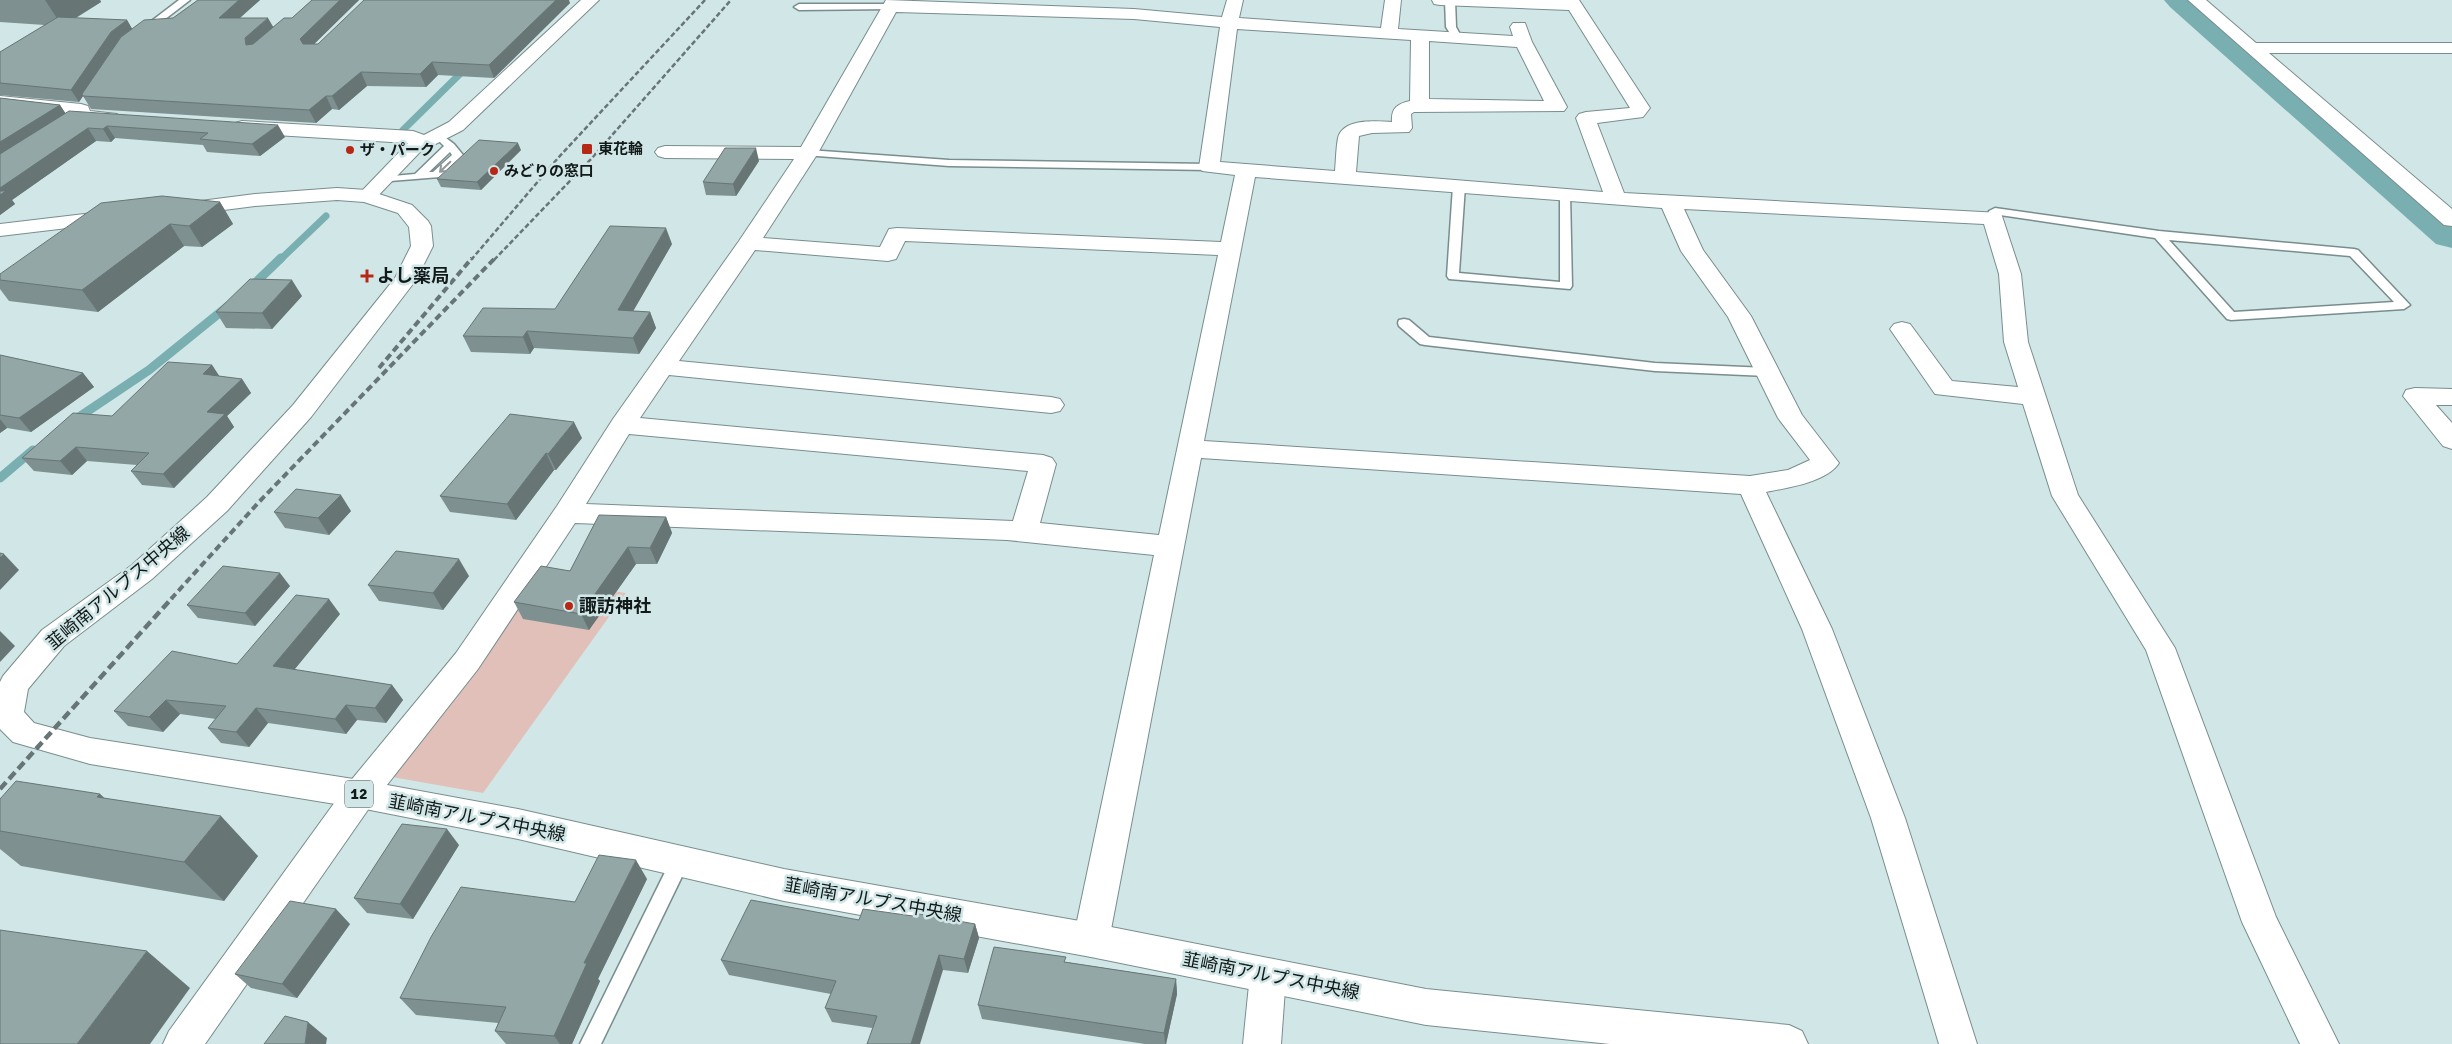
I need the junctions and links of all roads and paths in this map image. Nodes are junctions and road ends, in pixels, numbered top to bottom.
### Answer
1 (185, 0) edge
2 (591, 0) edge
3 (1235, 0) edge
4 (1394, 0) edge
5 (1440, 0) edge
6 (1450, 0) edge
7 (2196, 0) edge
8 (1572, 2) edge
9 (892, 3) edge
10 (799, 7) dead end
11 (1137, 7) edge
12 (1229, 23) junction
13 (1389, 34) junction
14 (138, 35) edge
15 (1420, 36) junction
16 (1457, 38) junction
17 (2251, 48) junction
18 (2452, 48) edge
19 (0, 102) edge
20 (1419, 105) junction
21 (127, 119) edge
22 (221, 125) edge
23 (437, 141) junction
24 (665, 152) dead end
25 (808, 153) junction
26 (1209, 167) junction
27 (1246, 170) junction
28 (1345, 177) junction
29 (1459, 186) junction
30 (375, 188) junction
31 (1566, 195) junction
32 (1616, 198) junction
33 (1670, 201) junction
34 (1993, 218) junction
35 (2452, 220) edge
36 (0, 230) edge
37 (2159, 235) junction
38 (749, 243) junction
39 (1230, 249) junction
40 (1404, 323) dead end
41 (1902, 329) dead end
42 (661, 367) junction
43 (1767, 372) junction
44 (2452, 396) edge
45 (2034, 397) junction
46 (1051, 405) dead end
47 (622, 425) junction
48 (2452, 440) edge
49 (1189, 449) junction
50 (1750, 486) junction
51 (567, 513) junction
52 (1024, 532) junction
53 (1169, 546) junction
54 (3, 717) edge
55 (360, 794) junction
56 (680, 862) junction
57 (1091, 940) junction
58 (1268, 975) junction
59 (1775, 1043) edge
60 (182, 1044) edge
61 (590, 1044) edge
62 (1262, 1044) edge
63 (1958, 1044) edge
64 (2320, 1044) edge

1 - 14 lane
2 - 23 street
3 - 12 street
4 - 13 street
5 - 6 street
6 - 8 street
6 - 16 lane
7 - 17 street
8 - 32 street
9 - 10 lane
9 - 11 street
9 - 25 street
11 - 12 street
12 - 13 street
12 - 26 street
13 - 15 street
15 - 16 street
15 - 20 street
16 - 20 street
17 - 18 street
17 - 35 street
19 - 21 street
20 - 28 street
22 - 23 street
23 - 30 street
23 -> 30 lane
24 - 25 street
25 - 26 lane
25 - 38 street
26 - 27 street
27 - 28 street
27 - 39 street
28 - 29 street
29 - 31 street
29 - 31 lane
30 - 36 street, 韮崎南アルプス中央線 / 12
30 - 54 street, 韮崎南アルプス中央線 / 12
31 - 32 street
32 - 33 street
33 - 34 street
33 - 43 street
34 - 37 lane
34 - 45 street
37 - 37 lane
38 - 39 street
38 - 42 street
39 - 49 street
40 - 43 lane
41 - 45 street
42 - 46 street
42 - 47 street
43 - 50 street
44 - 48 street
45 - 64 street
47 - 51 street
47 - 52 street
49 - 50 street
49 - 53 street
50 - 63 street
51 - 52 street
51 - 55 street
52 - 53 street
53 - 57 street
54 - 55 street, 韮崎南アルプス中央線 / 12
55 - 56 street, 韮崎南アルプス中央線 / 12
55 - 60 street
56 - 57 street, 韮崎南アルプス中央線 / 12
56 - 61 lane
57 - 58 street, 韮崎南アルプス中央線 / 12
58 - 59 street, 韮崎南アルプス中央線 / 12
58 - 62 street

